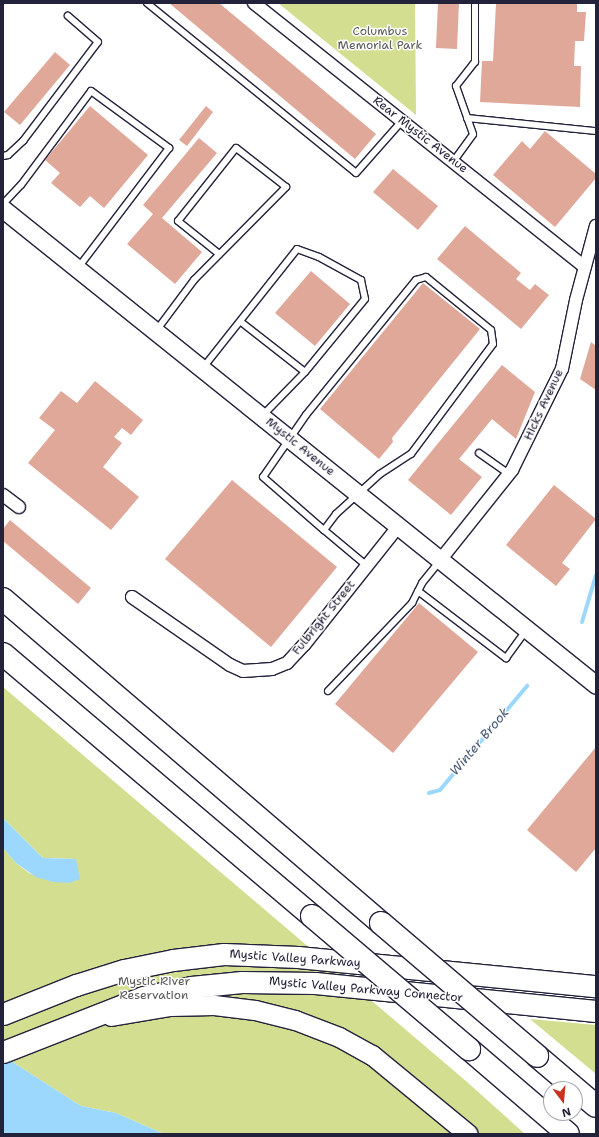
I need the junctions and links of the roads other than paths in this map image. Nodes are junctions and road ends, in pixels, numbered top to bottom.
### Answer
1 (147, 3) edge
2 (254, 3) edge
3 (475, 3) edge
4 (68, 16) dead end
5 (467, 118) junction
6 (402, 121) junction
7 (596, 131) edge
8 (3, 156) edge
9 (453, 162) junction
10 (3, 204) edge
11 (3, 209) edge
12 (596, 226) edge
13 (220, 254) junction
14 (585, 267) junction
15 (78, 268) junction
16 (241, 322) junction
17 (156, 330) junction
18 (202, 369) junction
19 (305, 372) junction
20 (262, 417) junction
21 (289, 438) junction
22 (479, 454) dead end
23 (509, 474) junction
24 (3, 495) edge
25 (359, 495) junction
26 (19, 507) dead end
27 (398, 527) junction
28 (324, 530) junction
29 (441, 559) junction
30 (366, 566) junction
31 (418, 591) junction
32 (132, 597) dead end
33 (3, 600) edge
34 (527, 629) junction
35 (3, 654) edge
36 (3, 671) edge
37 (596, 685) edge
38 (328, 691) dead end
39 (72, 712) junction
40 (596, 986) edge
41 (596, 1011) edge
42 (3, 1014) edge
43 (25, 1044) junction
44 (3, 1052) edge
45 (596, 1106) edge
46 (468, 1134) edge
47 (568, 1134) edge

1 - 6 lane
2 - 6 street, Rear Mystic Avenue
3 - 5 lane
4 - 8 lane
5 - 7 lane
5 - 9 lane
6 - 9 street, Rear Mystic Avenue
9 - 14 street, Rear Mystic Avenue
10 - 15 lane
11 - 15 main road, Mystic Avenue
12 - 14 street, Hicks Avenue
13 - 13 lane
13 - 17 lane
14 - 23 street, Hicks Avenue
15 - 17 main road, Mystic Avenue
16 - 18 lane
16 - 19 lane
16 - 19 lane
17 - 18 main road, Mystic Avenue
18 - 20 main road, Mystic Avenue
19 - 20 lane
20 - 21 main road, Mystic Avenue
21 - 25 main road, Mystic Avenue
21 - 25 lane
21 - 28 lane
22 - 23 lane
23 - 29 street, Hicks Avenue
24 - 26 street
25 - 27 main road, Mystic Avenue
25 - 28 lane
27 - 29 main road, Mystic Avenue
27 - 30 street, Fulbright Street
28 - 30 lane
29 - 31 lane
29 - 34 main road, Mystic Avenue
30 - 32 street, Fulbright Street
31 - 34 lane
31 - 38 lane
33 - 45 highway, bridge
34 - 37 main road, Mystic Avenue
35 - 39 highway
36 - 39 highway
39 - 47 highway, bridge
40 - 42 highway, Mystic Valley Parkway
41 - 43 highway, Mystic Valley Parkway Connector
43 - 44 highway
43 - 46 main road

